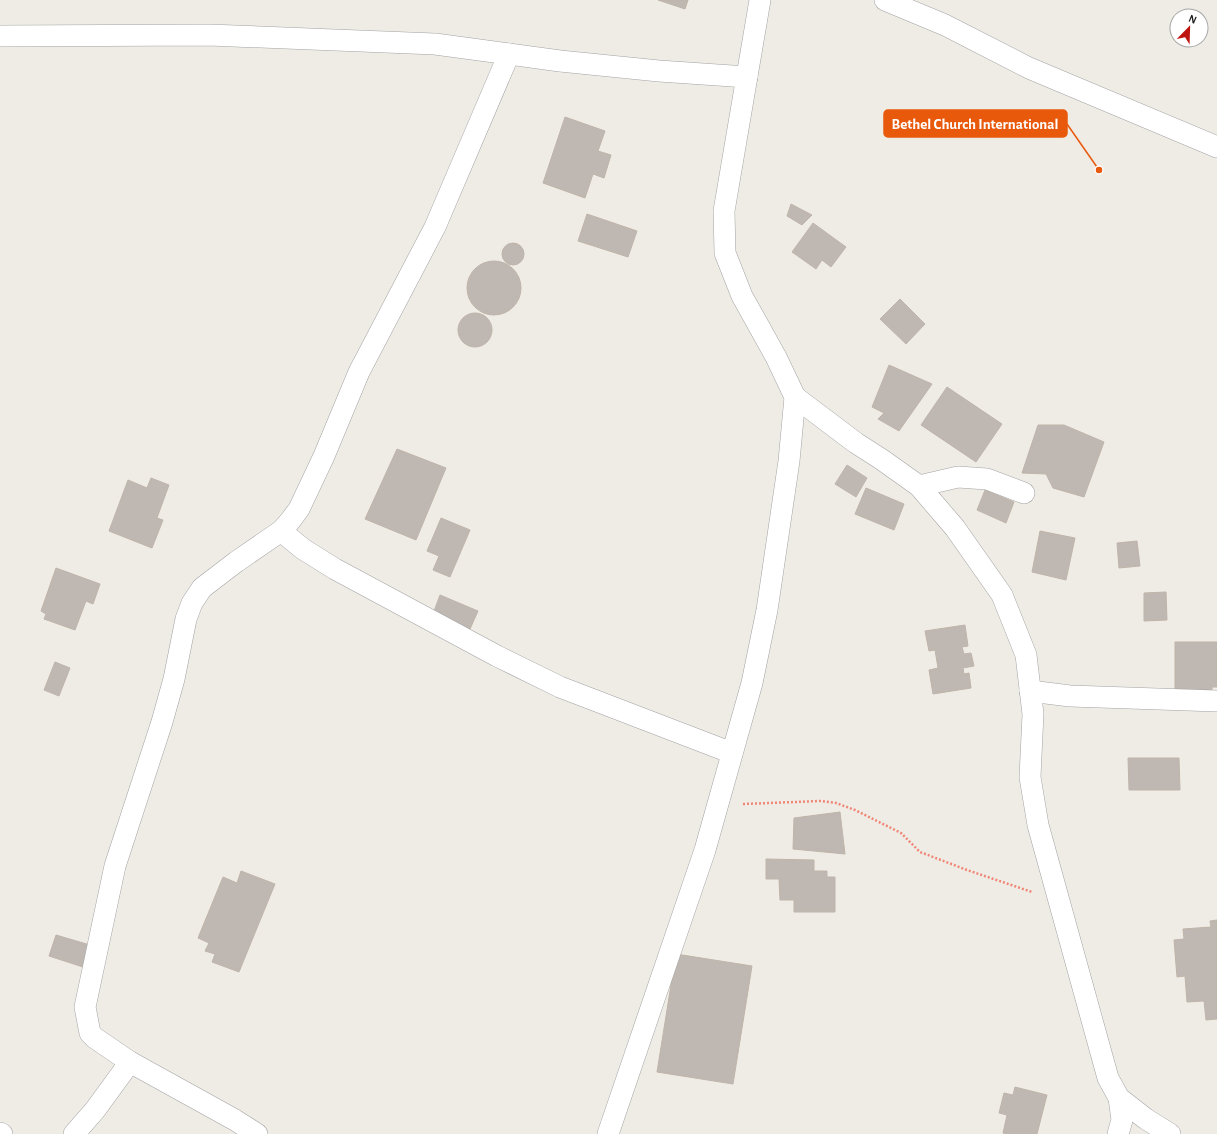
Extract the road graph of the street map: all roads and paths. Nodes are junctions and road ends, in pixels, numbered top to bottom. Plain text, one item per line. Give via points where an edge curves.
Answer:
1 (760, 0) edge
2 (885, 0) edge
3 (0, 36) edge
4 (509, 54) junction
5 (748, 77) junction
6 (1217, 147) edge
7 (795, 397) junction
8 (919, 486) junction
9 (1024, 494) dead end
10 (281, 531) junction
11 (1030, 691) junction
12 (1217, 701) edge
13 (732, 753) junction
14 (717, 807) junction
15 (1059, 902) junction
16 (130, 1062) junction
17 (1118, 1098) junction
18 (74, 1134) edge
19 (257, 1134) edge
20 (608, 1134) edge
21 (1118, 1134) edge
22 (1170, 1134) edge

1 - 5 street
2 - 6 street via 945,25 1029,68
3 - 4 street via 209,35 312,38 435,44
4 - 5 street via 659,71
4 - 10 street via 435,227 359,372 299,509
5 - 7 street via 724,210 725,253 742,296
7 - 8 street
7 - 13 street via 789,461 767,610 752,683
8 - 9 street via 958,477 987,479
8 - 11 street via 955,528 1002,595 1026,655
10 - 13 street via 303,549 335,569 497,656 560,687
10 - 16 street via 202,588 192,603 162,722 115,866 85,1007 90,1032
11 - 12 street via 1122,699
11 - 15 street via 1033,714 1030,778 1038,825
13 - 14 street
14 - 15 path via 820,801 836,803 902,833 920,852
14 - 20 street via 705,850
15 - 17 street via 1108,1078
16 - 18 street
16 - 19 street
17 - 21 street via 1122,1120
17 - 22 street

